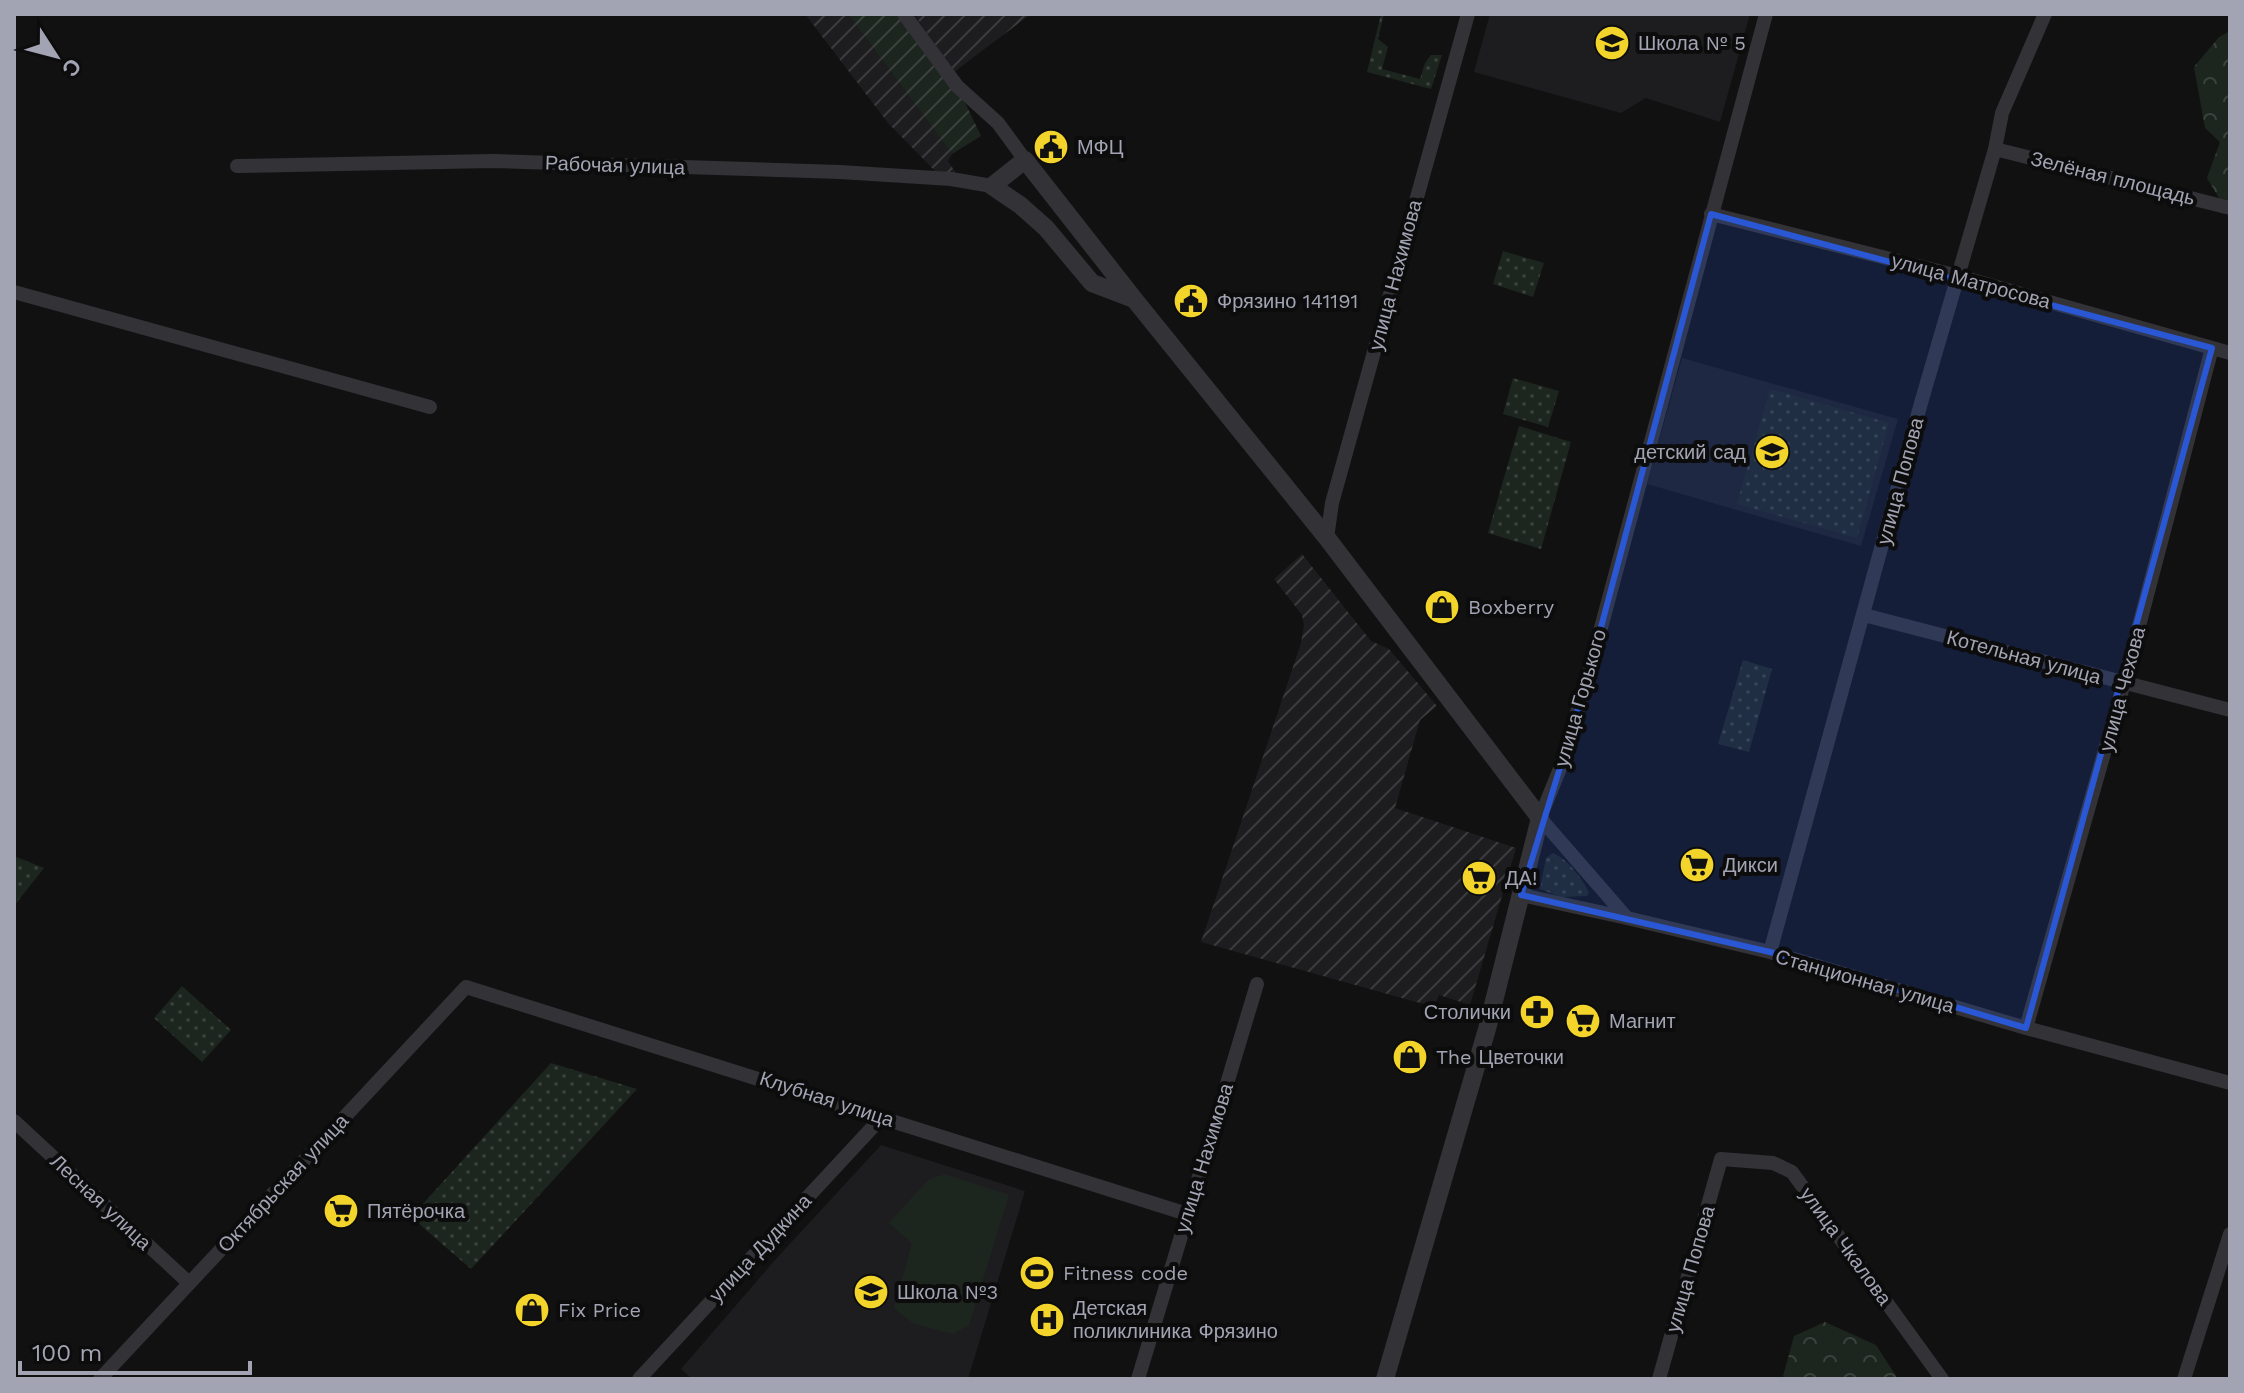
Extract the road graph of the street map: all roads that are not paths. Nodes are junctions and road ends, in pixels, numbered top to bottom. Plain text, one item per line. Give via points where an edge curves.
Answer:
1 (904, 14) edge
2 (1468, 14) edge
3 (1766, 14) edge
4 (2045, 14) edge
5 (1995, 149) junction
6 (1025, 160) junction
7 (237, 166) dead end
8 (992, 186) junction
9 (2230, 208) edge
10 (1711, 214) junction
11 (1958, 276) junction
12 (14, 292) edge
13 (1134, 299) junction
14 (2212, 348) junction
15 (2230, 353) edge
16 (430, 407) dead end
17 (1327, 538) junction
18 (1864, 615) junction
19 (2124, 683) junction
20 (2230, 710) edge
21 (1540, 818) junction
22 (1521, 895) junction
23 (1627, 918) junction
24 (1770, 952) junction
25 (1257, 984) dead end
26 (466, 987) joint
27 (2026, 1028) junction
28 (2230, 1083) edge
29 (882, 1117) junction
30 (14, 1121) edge
31 (1721, 1159) joint
32 (1187, 1214) junction
33 (2230, 1234) edge
34 (189, 1283) junction
35 (100, 1379) edge
36 (639, 1379) edge
37 (1138, 1379) edge
38 (1385, 1379) edge
39 (1659, 1379) edge
40 (1942, 1379) edge
41 (2184, 1379) edge

1 - 6 street via 957,86 998,123
2 - 17 street, улица Нахимова via 1332,503
3 - 10 street, улица Горького
4 - 5 street, улица Попова via 2002,113
5 - 9 street, Зелёная площадь
5 - 11 street, улица Попова
6 - 8 street
6 - 13 street
7 - 8 street, Рабочая улица via 509,161 840,172
8 - 13 street via 1046,228 1092,283
10 - 11 street, улица Матросова
10 - 21 street, улица Горького via 1588,676
11 - 14 street, улица Матросова
11 - 18 street, улица Попова
12 - 16 street
13 - 17 street
14 - 15 street, улица Матросова
14 - 19 street, улица Чехова
17 - 21 street
18 - 19 street, Котельная улица
18 - 24 street, улица Попова
19 - 20 street, Котельная улица
19 - 27 street, улица Чехова
21 - 22 street, улица Горького
21 - 23 street
22 - 23 street, Станционная улица
22 - 38 street, улица Горького
23 - 24 street, Станционная улица
24 - 27 street, Станционная улица
25 - 32 street, улица Нахимова
26 - 29 street, Клубная улица
26 - 34 street, Октябрьская улица
27 - 28 street, Станционная улица
29 - 32 street, Клубная улица
29 - 36 street, улица Дудкина
30 - 34 street, Лесная улица
31 - 39 street, улица Попова
31 - 40 street, улица Чкалова via 1773,1163 1792,1172
32 - 37 street, улица Нахимова
33 - 41 street
34 - 35 street, Октябрьская улица

